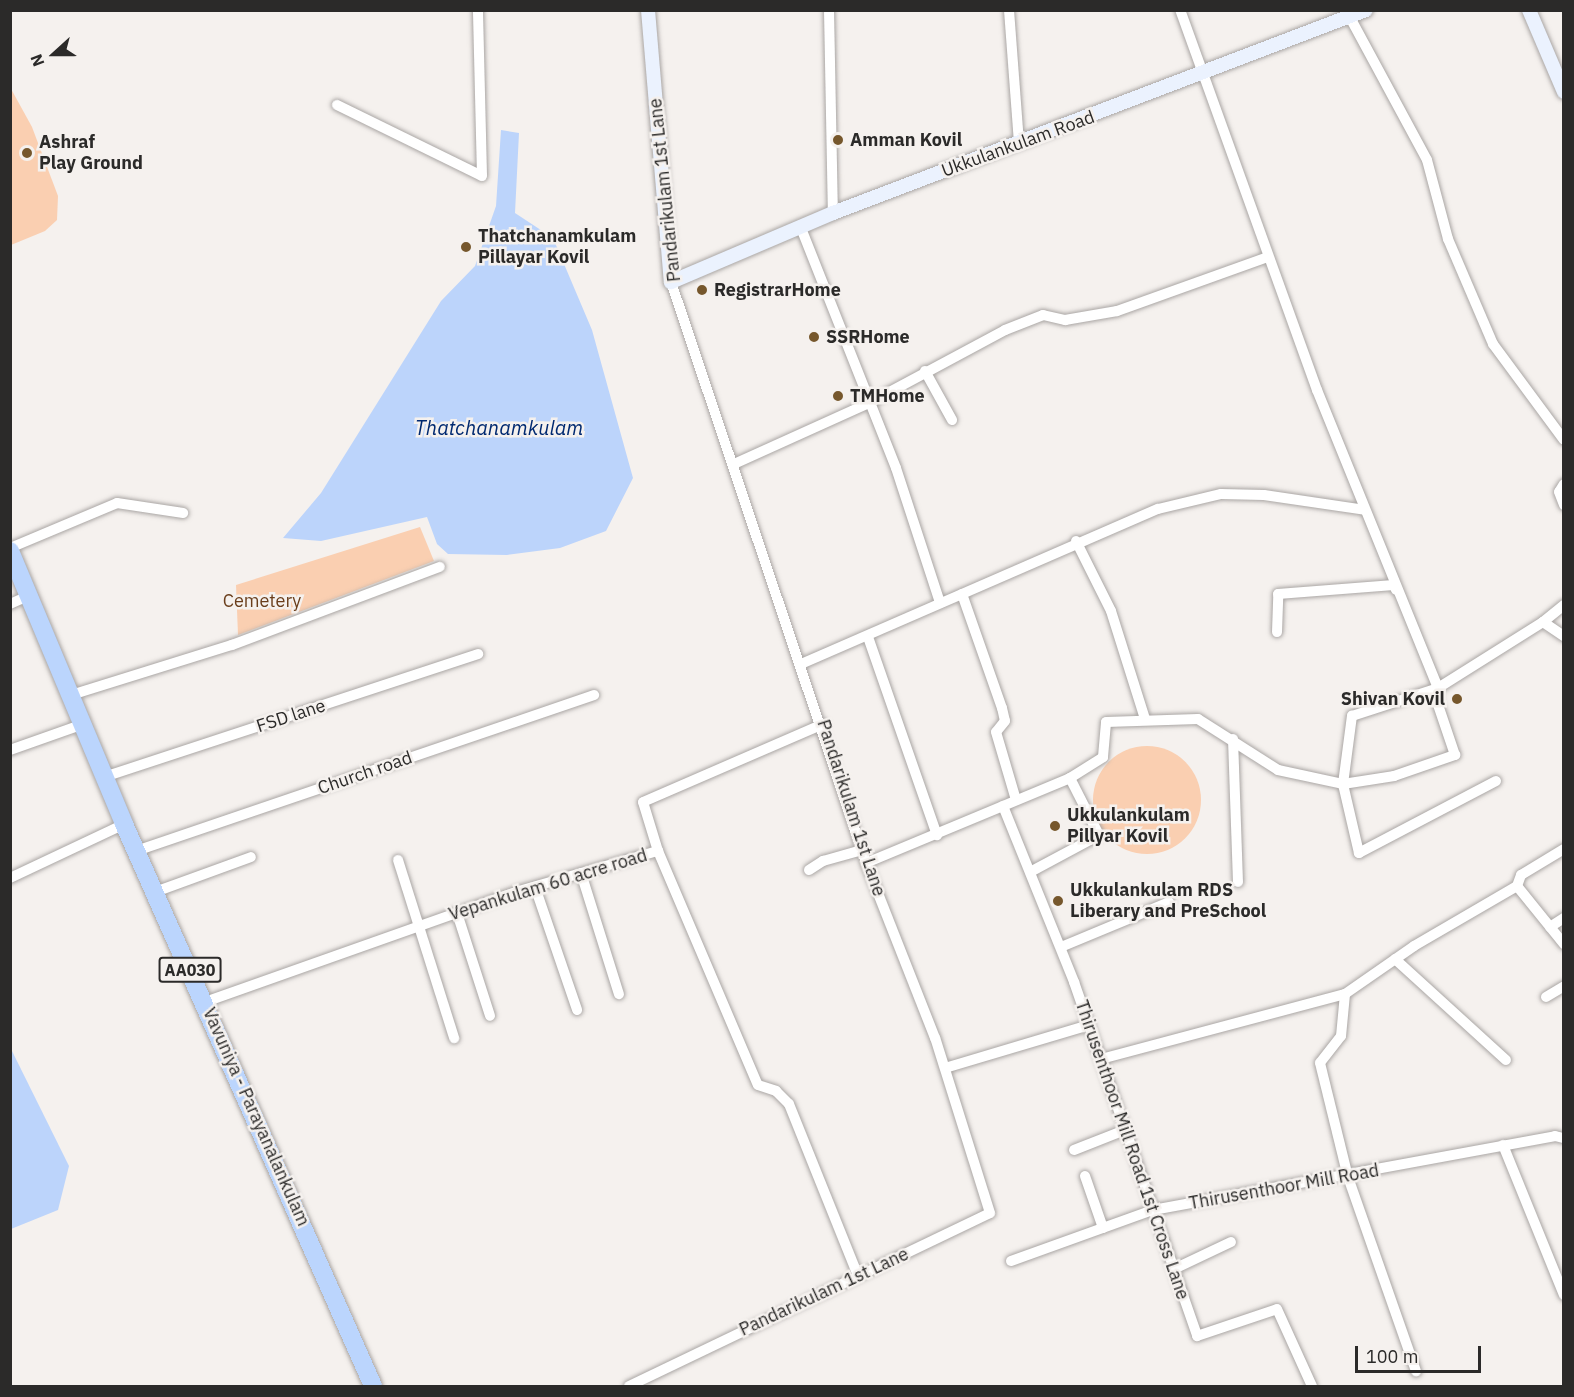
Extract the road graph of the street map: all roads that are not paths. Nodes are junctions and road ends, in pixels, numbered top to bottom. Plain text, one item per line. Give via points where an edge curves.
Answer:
1 (478, 10) edge
2 (648, 10) edge
3 (829, 10) edge
4 (1009, 10) edge
5 (1180, 10) edge
6 (1366, 10) edge
7 (1529, 10) edge
8 (1347, 14) edge
9 (1202, 69) junction
10 (1563, 92) edge
11 (337, 105) dead end
12 (1019, 143) junction
13 (833, 213) junction
14 (801, 228) junction
15 (1268, 257) junction
16 (671, 282) junction
17 (924, 371) junction
18 (871, 402) junction
19 (952, 420) dead end
20 (1563, 440) edge
21 (734, 464) junction
22 (1563, 484) edge
23 (1563, 505) edge
24 (1365, 510) junction
25 (183, 513) dead end
26 (1076, 541) junction
27 (10, 549) edge
28 (440, 567) dead end
29 (1396, 590) junction
30 (962, 594) junction
31 (30, 595) junction
32 (10, 603) edge
33 (940, 603) junction
34 (1563, 605) edge
35 (1543, 622) junction
36 (1277, 632) dead end
37 (1563, 636) edge
38 (868, 637) junction
39 (478, 654) dead end
40 (801, 663) junction
41 (1438, 688) junction
42 (71, 695) junction
43 (594, 695) dead end
44 (1145, 719) junction
45 (823, 724) junction
46 (81, 725) junction
47 (1233, 739) junction
48 (10, 750) edge
49 (104, 777) junction
50 (1070, 778) junction
51 (1496, 782) dead end
52 (1343, 784) junction
53 (1016, 800) junction
54 (1003, 806) junction
55 (124, 824) junction
56 (937, 836) junction
57 (1563, 849) edge
58 (862, 850) junction
59 (136, 851) junction
60 (658, 851) junction
61 (251, 857) dead end
62 (398, 860) dead end
63 (866, 863) junction
64 (809, 870) dead end
65 (1032, 871) junction
66 (581, 873) junction
67 (10, 878) edge
68 (1238, 882) dead end
69 (1517, 886) junction
70 (534, 887) junction
71 (155, 892) junction
72 (1169, 902) dead end
73 (457, 913) junction
74 (1563, 918) edge
75 (415, 927) junction
76 (1550, 927) junction
77 (1563, 944) edge
78 (1061, 947) junction
79 (1395, 959) junction
80 (1563, 986) edge
81 (619, 994) dead end
82 (1345, 994) junction
83 (1546, 997) dead end
84 (204, 1002) junction
85 (577, 1010) dead end
86 (490, 1016) dead end
87 (1089, 1025) junction
88 (454, 1038) dead end
89 (1101, 1059) junction
90 (1506, 1060) dead end
91 (945, 1068) junction
92 (1125, 1130) junction
93 (1563, 1138) edge
94 (1503, 1145) junction
95 (1074, 1150) dead end
96 (1085, 1176) dead end
97 (1348, 1177) junction
98 (1153, 1210) junction
99 (1103, 1228) junction
100 (1231, 1242) dead end
101 (1011, 1261) dead end
102 (1174, 1269) junction
103 (858, 1276) junction
104 (1563, 1295) edge
105 (1416, 1371) dead end
106 (374, 1386) edge
107 (629, 1386) edge
108 (1312, 1386) edge

1 - 11 street via 482,176
2 - 16 street, Pandarikulam 1st Lane
3 - 13 street
4 - 12 street
5 - 9 street
6 - 8 street, Ukkulankulam Road
7 - 10 street
8 - 9 street, Ukkulankulam Road
8 - 20 street via 1427,160 1449,239 1493,344
9 - 12 street, Ukkulankulam Road
9 - 15 street
12 - 13 street, Ukkulankulam Road
13 - 14 street, Ukkulankulam Road
14 - 16 street, Ukkulankulam Road
14 - 18 street
15 - 17 street via 1117,311 1065,320 1043,315 962,349
15 - 24 street
16 - 21 street, Pandarikulam 1st Lane
17 - 18 street
17 - 19 street
18 - 21 street
18 - 33 street
21 - 40 street, Pandarikulam 1st Lane
22 - 23 street via 1559,492
24 - 26 street via 1264,495 1221,495 1158,509
24 - 29 street
25 - 27 street via 117,502
26 - 30 street
26 - 44 street via 1111,611
27 - 31 highway, Vavuniya - Parayanalankulam / AA030
28 - 42 street via 232,645
29 - 36 street via 1394,585 1278,594
29 - 41 street
30 - 33 street
30 - 53 street via 1002,708 1005,721 996,732
31 - 32 street
31 - 42 highway, Vavuniya - Parayanalankulam / AA030
33 - 38 street
34 - 35 street
35 - 37 street
35 - 41 street
38 - 40 street
38 - 56 street
39 - 49 street, FSD lane
40 - 45 street, Pandarikulam 1st Lane
41 - 52 street via 1352,716
41 - 52 street via 1436,699 1455,755 1394,776
42 - 46 highway, Vavuniya - Parayanalankulam / AA030
43 - 59 street, Church road
44 - 47 street via 1198,719
44 - 50 street via 1106,722 1103,757
45 - 58 street, Pandarikulam 1st Lane
45 - 60 street, Vepankulam 60 acre road via 643,802
46 - 48 street
46 - 49 highway, Vavuniya - Parayanalankulam / AA030
47 - 52 street via 1278,770
47 - 68 street
49 - 55 highway, Vavuniya - Parayanalankulam / AA030
50 - 53 street
50 - 65 street via 1099,835
51 - 52 street via 1359,854
53 - 54 street
54 - 56 street
54 - 65 street, Thirusenthoor Mill Road 1st Cross Lane
55 - 59 highway, Vavuniya - Parayanalankulam / AA030
55 - 67 street
56 - 63 street
57 - 69 street via 1521,874 1515,880
58 - 63 street, Pandarikulam 1st Lane
58 - 64 street via 823,861
59 - 71 highway, Vavuniya - Parayanalankulam / AA030
60 - 66 street, Vepankulam 60 acre road
60 - 103 street via 758,1085 776,1091 789,1104
61 - 71 street
62 - 75 street
63 - 91 street, Pandarikulam 1st Lane
65 - 78 street, Thirusenthoor Mill Road 1st Cross Lane
66 - 70 street, Vepankulam 60 acre road
66 - 81 street
69 - 76 street
69 - 79 street
70 - 73 street, Vepankulam 60 acre road
70 - 85 street
71 - 84 highway, Vavuniya - Parayanalankulam / AA030
72 - 78 street
73 - 75 street, Vepankulam 60 acre road
73 - 86 street
74 - 76 street
75 - 84 street, Vepankulam 60 acre road
75 - 88 street
76 - 77 street
78 - 87 street, Thirusenthoor Mill Road 1st Cross Lane
79 - 82 street
79 - 90 street
80 - 83 street
82 - 89 street
82 - 97 street via 1341,1036 1320,1064
84 - 106 highway, Vavuniya - Parayanalankulam / AA030
87 - 89 street, Thirusenthoor Mill Road 1st Cross Lane
87 - 91 street
89 - 92 street, Thirusenthoor Mill Road 1st Cross Lane
91 - 103 street, Pandarikulam 1st Lane via 990,1213
92 - 95 street
92 - 98 street, Thirusenthoor Mill Road 1st Cross Lane
93 - 94 street, Thirusenthoor Mill Road
94 - 97 street, Thirusenthoor Mill Road
94 - 104 street
96 - 99 street
97 - 98 street, Thirusenthoor Mill Road
97 - 105 street
98 - 99 street, Thirusenthoor Mill Road
98 - 102 street, Thirusenthoor Mill Road 1st Cross Lane
99 - 101 street, Thirusenthoor Mill Road
100 - 102 street
102 - 108 street, Thirusenthoor Mill Road 1st Cross Lane via 1197,1336 1277,1309
103 - 107 street, Pandarikulam 1st Lane

